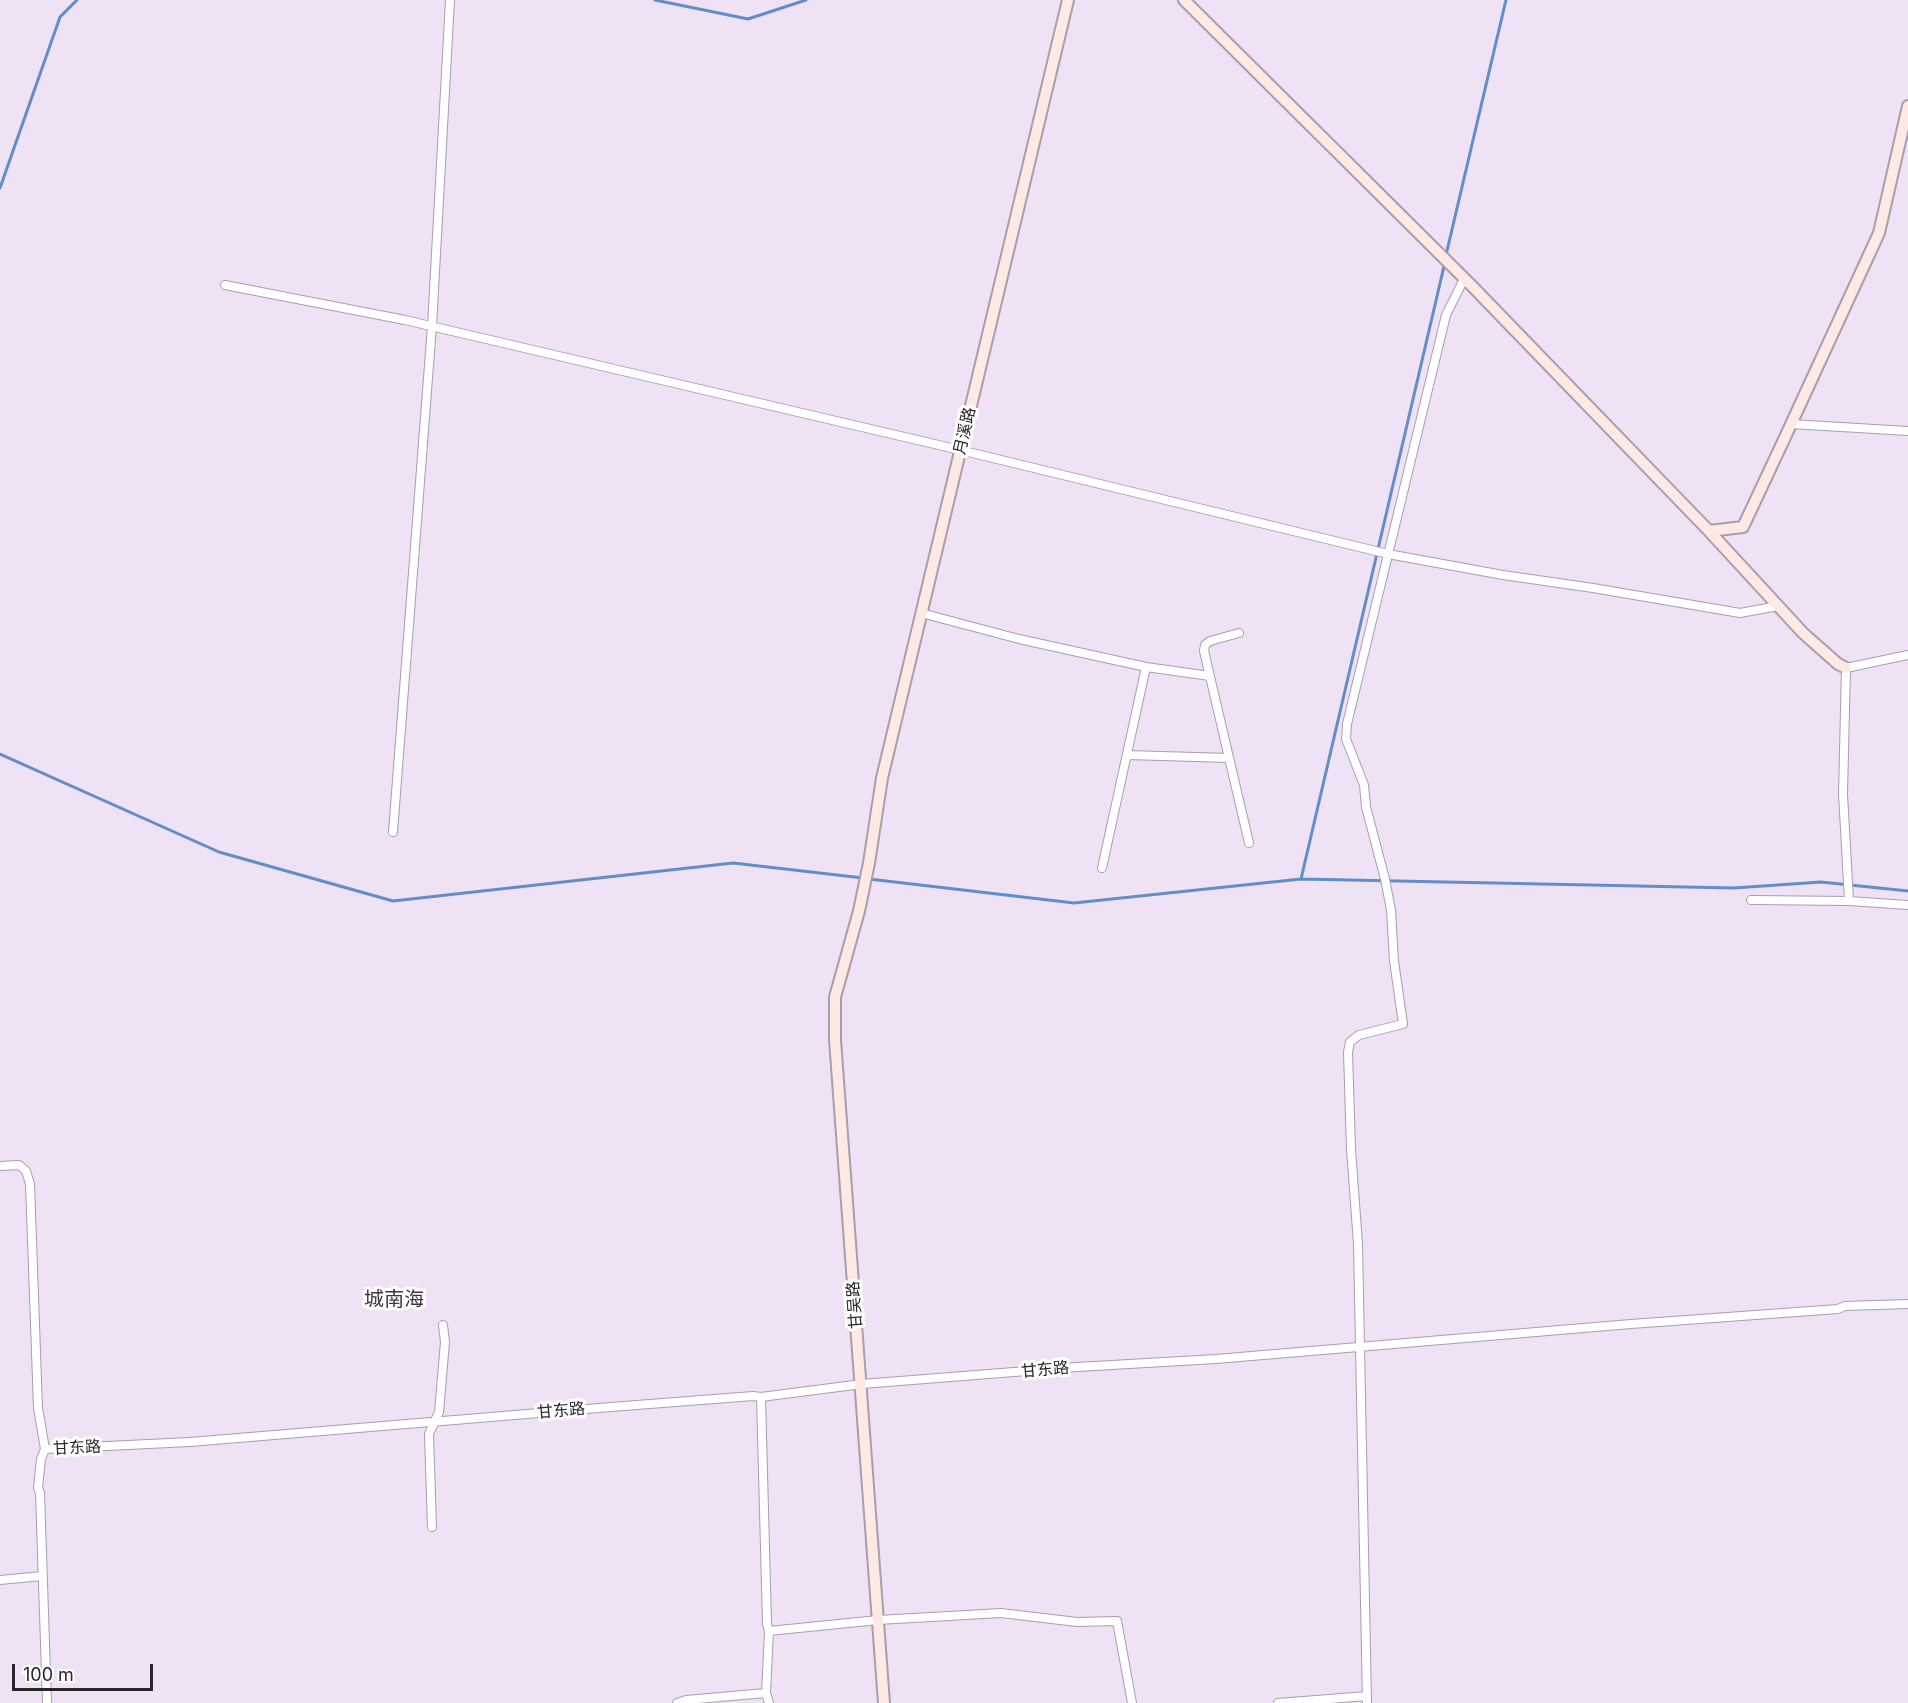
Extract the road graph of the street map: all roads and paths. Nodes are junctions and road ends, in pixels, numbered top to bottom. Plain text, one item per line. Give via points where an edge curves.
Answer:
1 (450, 0) edge
2 (1068, 0) edge
3 (1184, 0) edge
4 (1908, 106) edge
5 (1464, 279) junction
6 (225, 285) dead end
7 (432, 326) junction
8 (1791, 424) junction
9 (1908, 431) edge
10 (960, 450) junction
11 (1709, 531) junction
12 (1386, 553) junction
13 (1778, 606) junction
14 (921, 613) junction
15 (1239, 633) dead end
16 (1908, 655) edge
17 (1146, 667) junction
18 (1846, 668) junction
19 (1210, 676) junction
20 (1127, 755) junction
21 (1229, 758) junction
22 (393, 832) dead end
23 (1249, 843) dead end
24 (869, 863) joint
25 (1102, 868) dead end
26 (1751, 900) dead end
27 (1849, 901) junction
28 (1908, 905) edge
29 (0, 1166) edge
30 (1908, 1304) edge
31 (443, 1325) dead end
32 (1359, 1346) junction
33 (861, 1385) junction
34 (761, 1397) junction
35 (434, 1422) junction
36 (45, 1449) junction
37 (432, 1527) dead end
38 (42, 1576) junction
39 (0, 1580) edge
40 (878, 1620) junction
41 (769, 1631) junction
42 (766, 1693) junction
43 (1367, 1700) edge
44 (46, 1703) edge
45 (676, 1703) edge
46 (769, 1703) edge
47 (884, 1703) edge
48 (1132, 1703) edge
49 (1278, 1703) edge

1 - 7 street
2 - 10 street, 月溪路
3 - 5 street
4 - 8 street via 1879,233
5 - 11 street
5 - 12 street via 1446,315
6 - 7 street
7 - 10 street
7 - 22 street
8 - 9 street
8 - 11 street via 1743,527
10 - 12 street
10 - 14 street, 月溪路
11 - 13 street
12 - 13 street via 1740,613
12 - 32 street via 1346,739 1364,785 1385,879 1403,1024 1359,1035 1350,1042 1348,1052
13 - 18 street via 1803,633
14 - 17 street
14 - 24 street, 月溪路 via 882,778
15 - 19 street via 1205,645
16 - 18 street
17 - 19 street
17 - 20 street
18 - 27 street via 1843,794
19 - 21 street
20 - 21 street
20 - 25 street
21 - 23 street
24 - 33 street, 甘吴路 via 835,997
26 - 27 street
27 - 28 street
29 - 36 street via 19,1165 26,1171 30,1184 38,1408
30 - 32 street, 甘东路
31 - 35 street via 439,1412
32 - 33 street, 甘东路
32 - 43 street
33 - 34 street, 甘东路
33 - 40 street, 甘吴路
34 - 35 street, 甘东路
34 - 41 street
35 - 36 street, 甘东路 via 190,1442
35 - 37 street via 429,1434
36 - 38 street via 39,1488
38 - 39 street
38 - 44 street
40 - 41 street
40 - 47 street, 甘吴路
40 - 48 street via 1000,1613 1077,1622 1117,1621
41 - 42 street
42 - 45 street
42 - 46 street
43 - 49 street

